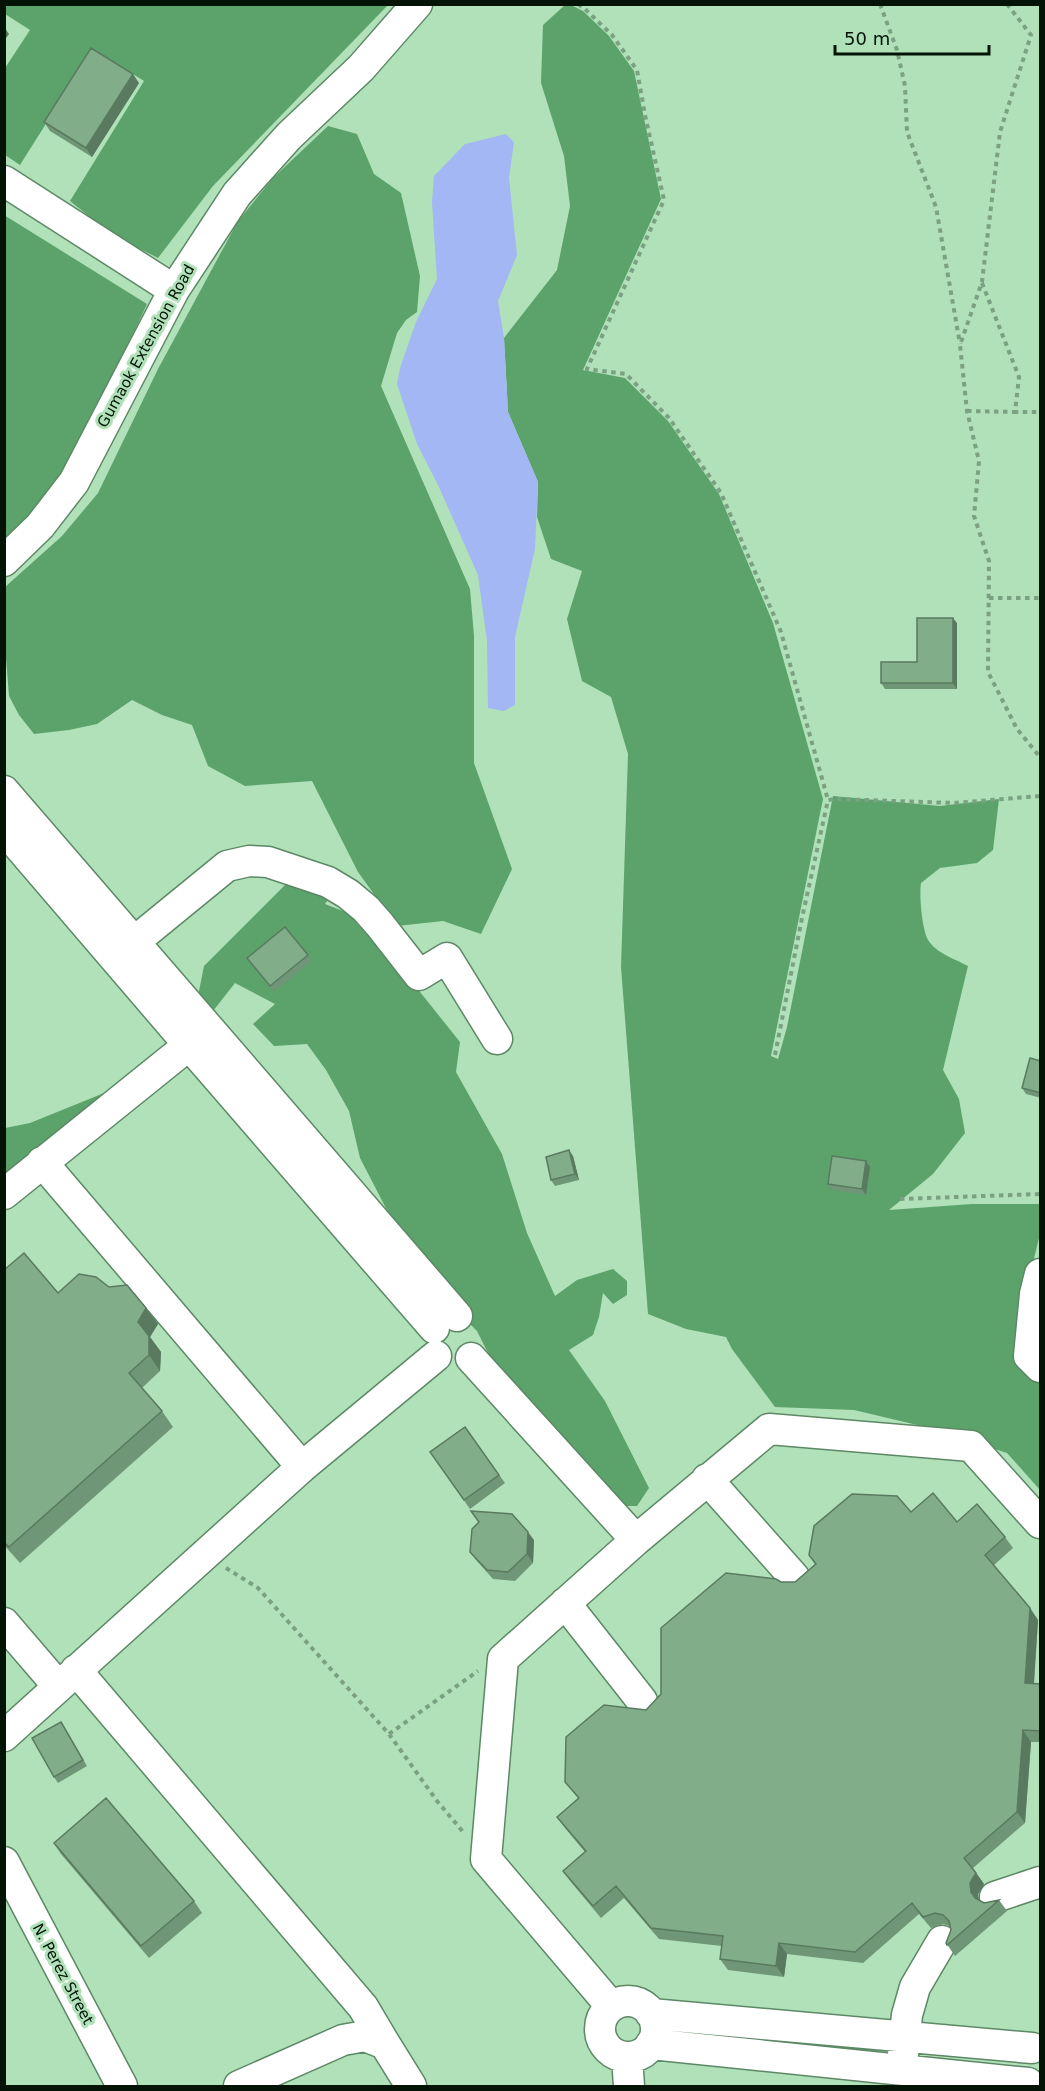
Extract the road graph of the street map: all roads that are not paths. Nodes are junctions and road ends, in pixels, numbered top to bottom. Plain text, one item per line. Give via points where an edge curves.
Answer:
1 (417, 4) edge
2 (4, 181) edge
3 (174, 290) junction
4 (4, 561) edge
5 (4, 791) edge
6 (4, 829) edge
7 (134, 942) junction
8 (497, 1039) dead end
9 (189, 1045) junction
10 (42, 1162) junction
11 (4, 1194) edge
12 (1041, 1274) edge
13 (442, 1333) junction
14 (471, 1358) junction
15 (1041, 1367) edge
16 (302, 1467) junction
17 (707, 1479) junction
18 (1041, 1523) edge
19 (636, 1539) junction
20 (794, 1577) dead end
21 (565, 1603) junction
22 (4, 1623) edge
23 (67, 1678) junction
24 (642, 1701) dead end
25 (4, 1736) edge
26 (4, 1862) edge
27 (1041, 1882) edge
28 (995, 1897) dead end
29 (942, 1941) dead end
30 (611, 2006) junction
31 (651, 2014) junction
32 (904, 2036) junction
33 (1036, 2041) edge
34 (385, 2044) junction
35 (639, 2050) junction
36 (902, 2070) junction
37 (1028, 2085) edge
38 (122, 2086) edge
39 (239, 2086) edge
40 (411, 2086) edge
41 (629, 2086) edge

1 - 3 street, Gumaok Extension Road via 361,68 289,136 237,194
2 - 3 street
3 - 4 street, Gumaok Extension Road via 74,482 40,526
5 - 7 street
6 - 9 street
7 - 8 street via 227,866 268,862 328,882 348,894 366,909 419,975 447,957
7 - 13 street
9 - 10 street
9 - 13 street
10 - 11 street
10 - 16 street
12 - 15 street via 1035,1293 1029,1356
13 - 14 street via 444,1362 463,1363
13 - 14 street via 465,1319 472,1324 479,1341
13 - 16 street
14 - 19 street
16 - 23 street
17 - 18 street via 769,1429 971,1446
17 - 19 street
17 - 20 street
19 - 21 street
21 - 24 street
21 - 30 street via 503,1659 486,1859
22 - 23 street
23 - 25 street
23 - 34 street via 363,2007
26 - 38 street, N. Perez Street
27 - 28 street
29 - 32 street via 915,1987
30 - 31 street via 628,2001 646,2007
30 - 35 street via 601,2020 601,2038 611,2052
31 - 32 street
31 - 35 street via 656,2029
32 - 33 street
32 - 36 street
33 - 37 street via 1028,2065
34 - 39 street via 365,2036 343,2040
34 - 40 street
35 - 36 street
35 - 41 street
36 - 37 street

